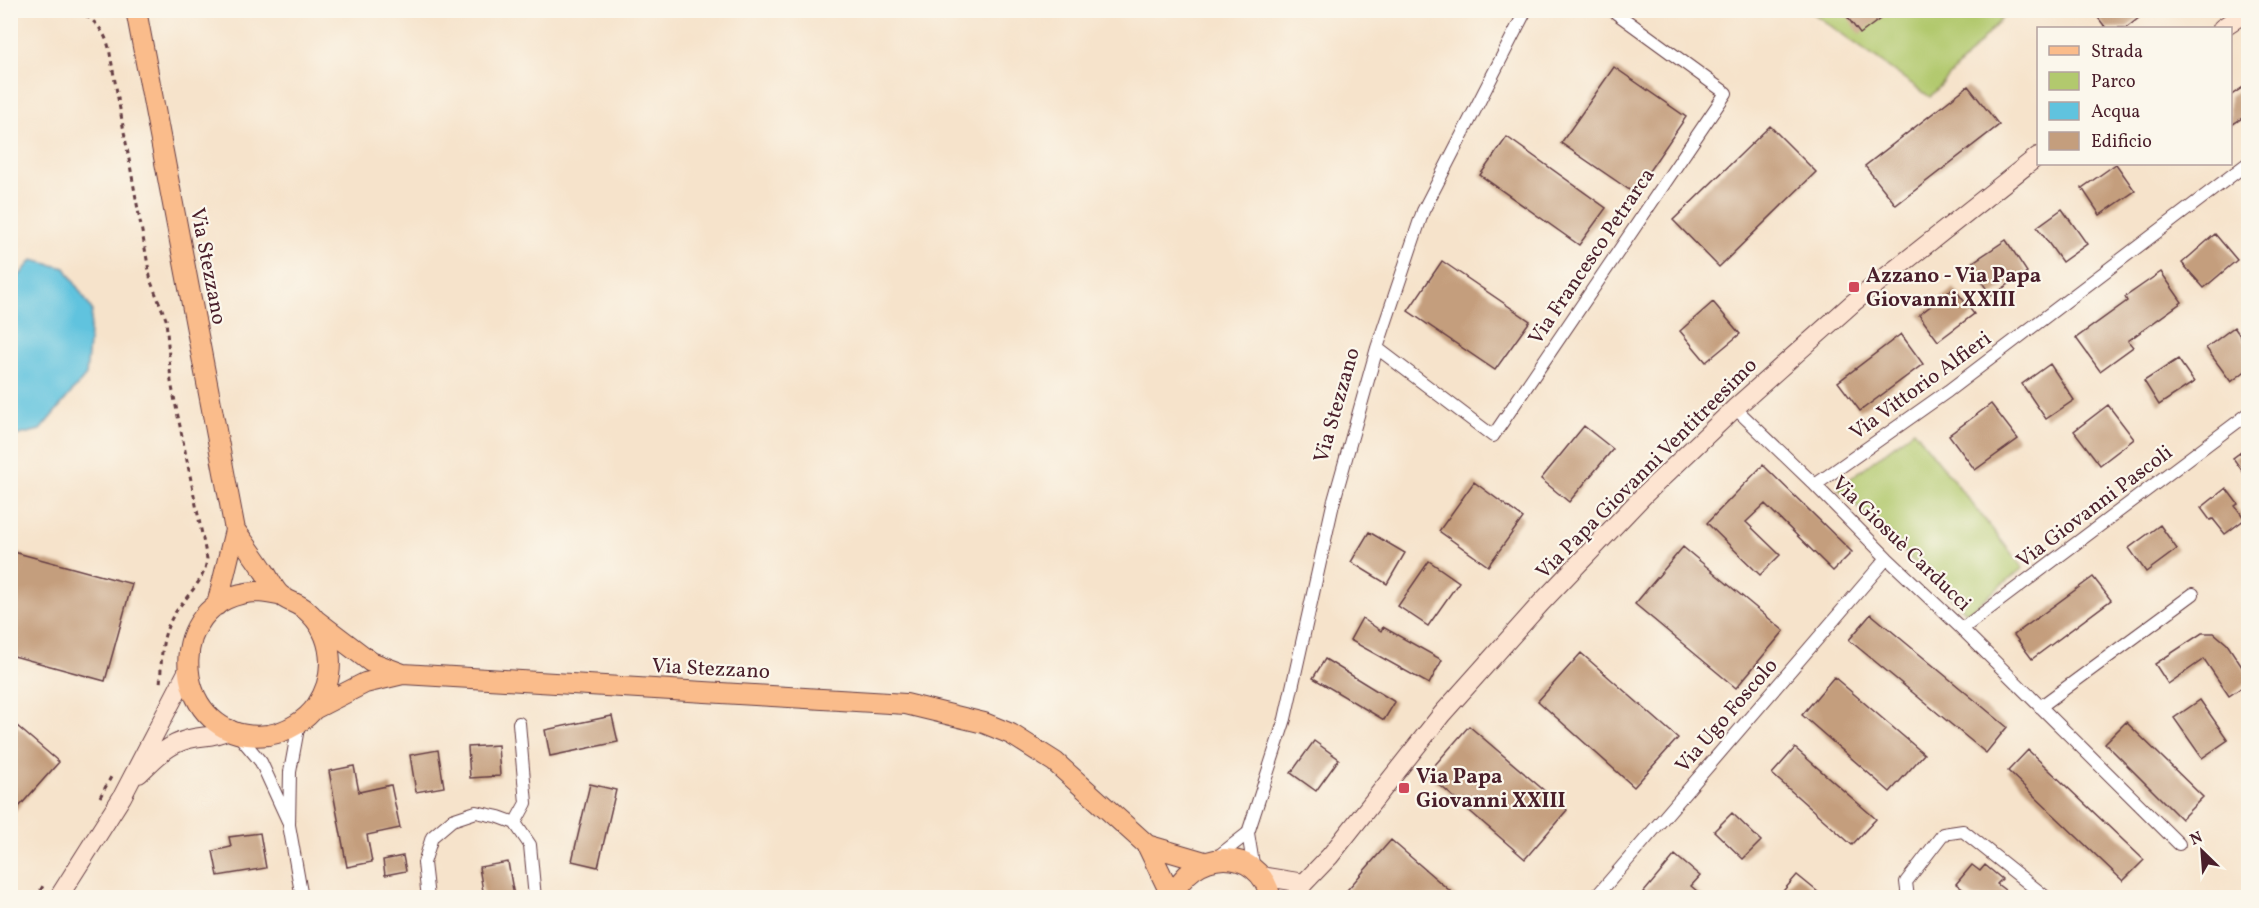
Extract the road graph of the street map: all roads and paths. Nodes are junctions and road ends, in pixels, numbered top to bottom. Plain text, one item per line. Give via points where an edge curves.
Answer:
1 (79, 10) edge
2 (136, 10) edge
3 (1526, 10) edge
4 (1612, 10) edge
5 (2248, 11) edge
6 (2224, 27) edge
7 (2037, 157) edge
8 (2248, 163) edge
9 (1377, 348) junction
10 (1735, 408) junction
11 (2248, 414) edge
12 (1815, 485) junction
13 (235, 530) junction
14 (1887, 558) junction
15 (2193, 594) dead end
16 (279, 595) junction
17 (217, 605) junction
18 (316, 620) junction
19 (1962, 629) junction
20 (187, 672) junction
21 (403, 674) junction
22 (160, 691) dead end
23 (2040, 707) junction
24 (314, 709) junction
25 (299, 723) junction
26 (519, 723) dead end
27 (232, 730) junction
28 (116, 769) dead end
29 (126, 789) junction
30 (99, 798) dead end
31 (515, 823) junction
32 (289, 825) junction
33 (1248, 833) junction
34 (2180, 844) dead end
35 (1147, 845) junction
36 (1210, 861) junction
37 (1257, 873) junction
38 (49, 878) dead end
39 (1299, 890) edge
40 (36, 897) edge
41 (58, 897) edge
42 (302, 897) edge
43 (429, 897) edge
44 (535, 897) edge
45 (1172, 897) edge
46 (1272, 897) edge
47 (1595, 897) edge
48 (1908, 897) edge
49 (2047, 897) edge

1 - 22 path via 106,37 151,282 166,319 171,382 207,559 195,588 168,625
2 - 13 main road, Via Stezzano
3 - 9 street, Via Stezzano via 1423,211
4 - 9 street, Via Francesco Petrarca via 1725,93 1493,436
5 - 6 street
7 - 10 street, Via Papa Giovanni Ventitreesimo via 1854,302
8 - 12 street, Via Vittorio Alfieri via 1948,391
9 - 33 street, Via Stezzano via 1333,504 1286,719
10 - 12 street, Via Giosuè Carducci
10 - 39 street, Via Papa Giovanni Ventitreesimo via 1644,495 1533,612 1442,714
11 - 19 street, Via Giovanni Pascoli
12 - 14 street, Via Giosuè Carducci
13 - 16 main road, Via Stezzano
13 - 17 main road, Via Stezzano
14 - 19 street, Via Giosuè Carducci
14 - 47 street, Via Ugo Foscolo
15 - 23 street
16 - 17 main road via 258,592
16 - 18 main road, Via Stezzano via 306,609
17 - 20 main road, Via Stezzano via 194,635
18 - 21 main road, Via Stezzano via 371,662
18 - 24 main road, Via Stezzano via 324,633 330,659 327,686
19 - 23 street, Via Giosuè Carducci
20 - 27 main road via 199,704
20 - 29 street
21 - 24 main road, Via Stezzano via 365,683
21 - 35 main road, Via Stezzano via 906,704 984,723 1011,734 1055,762
23 - 34 street, Via Giosuè Carducci
24 - 25 main road, Via Stezzano
25 - 27 main road via 268,735
25 - 32 street via 290,772
26 - 31 street via 526,803
27 - 29 street via 176,743
27 - 32 street via 261,762
28 - 30 path
29 - 41 street
31 - 43 street via 476,812 452,820 432,837 424,863
31 - 44 street via 530,844
32 - 42 street
33 - 36 street
33 - 37 street, Via Stezzano
35 - 36 main road
35 - 45 main road
36 - 37 main road via 1235,861
36 - 45 main road via 1184,876
37 - 39 street, Via Papa Giovanni Ventitreesimo
37 - 46 main road
38 - 40 path
48 - 49 street via 1906,882 1942,834 1963,831

